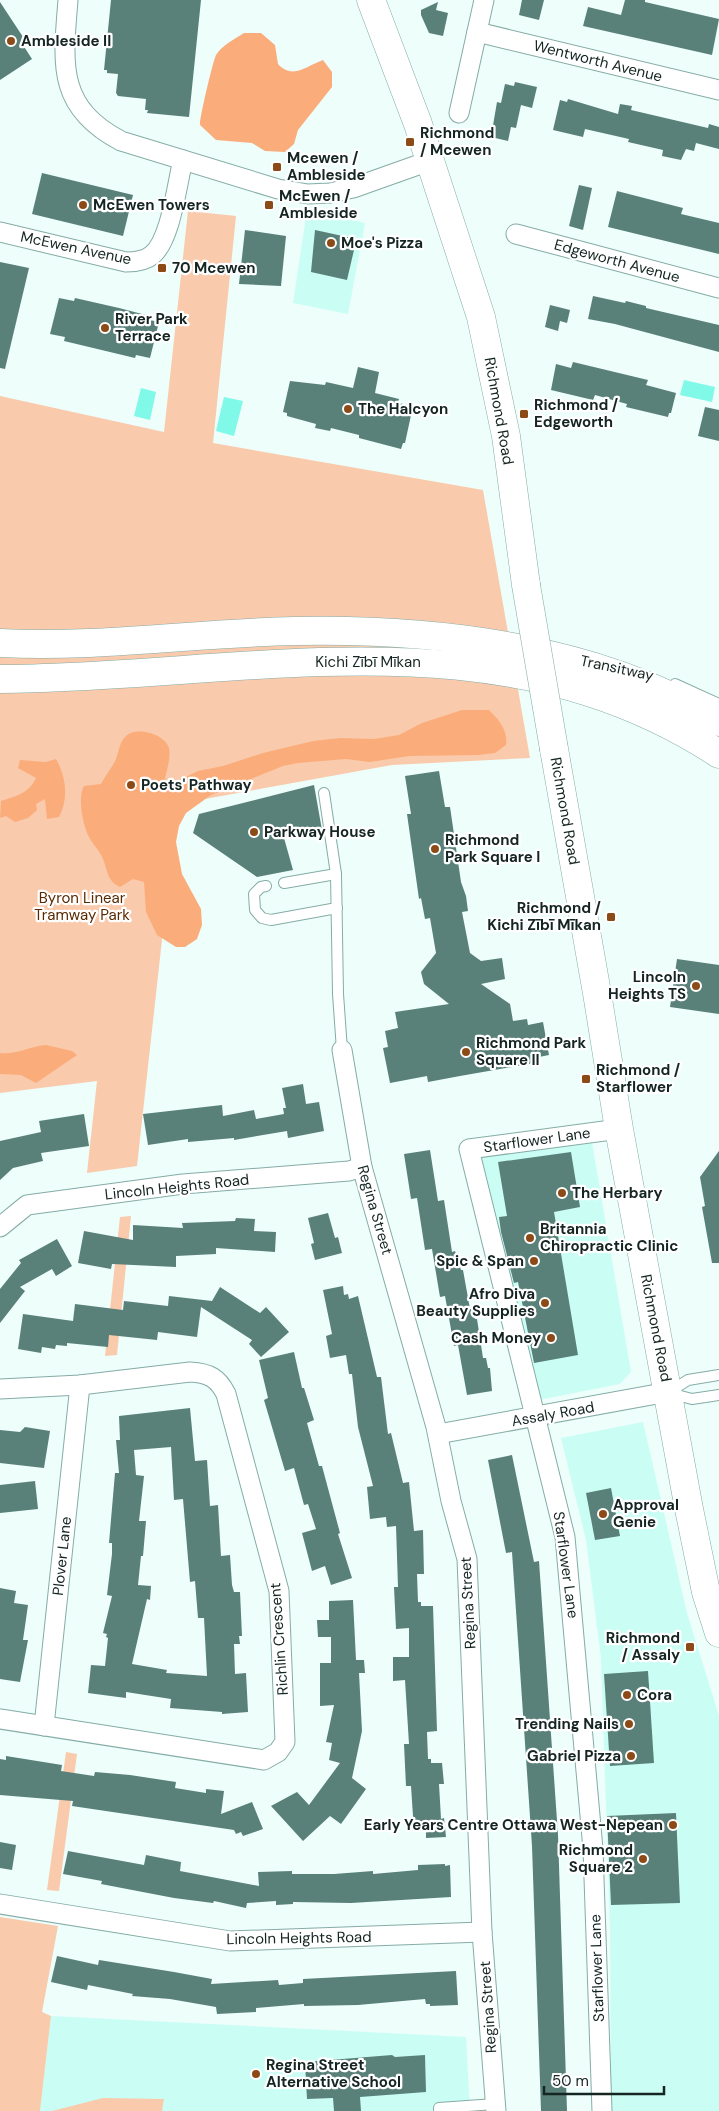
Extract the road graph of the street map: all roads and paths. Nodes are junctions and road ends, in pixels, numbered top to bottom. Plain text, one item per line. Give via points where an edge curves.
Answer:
1 (68, 0) edge
2 (371, 0) edge
3 (484, 0) edge
4 (477, 32) junction
5 (719, 90) edge
6 (459, 113) dead end
7 (182, 160) junction
8 (429, 161) junction
9 (0, 232) edge
10 (516, 234) dead end
11 (719, 288) edge
12 (0, 643) edge
13 (539, 653) junction
14 (638, 670) dead end
15 (0, 679) edge
16 (665, 679) dead end
17 (719, 704) edge
18 (719, 722) edge
19 (719, 754) edge
20 (324, 793) dead end
21 (336, 874) junction
22 (284, 883) dead end
23 (266, 886) dead end
24 (337, 908) junction
25 (342, 1050) joint
26 (619, 1129) junction
27 (362, 1167) junction
28 (0, 1227) edge
29 (719, 1375) edge
30 (80, 1385) junction
31 (0, 1389) edge
32 (668, 1392) junction
33 (719, 1395) edge
34 (536, 1418) junction
35 (438, 1434) junction
36 (719, 1632) edge
37 (0, 1719) edge
38 (44, 1726) junction
39 (0, 1904) edge
40 (482, 1932) junction
41 (495, 2108) edge
42 (439, 2111) edge
43 (602, 2111) edge

1 - 7 street via 64,62 68,84 81,109 109,135
2 - 8 main road, Richmond Road
3 - 4 street
4 - 5 street, Wentworth Avenue
4 - 6 street
7 - 8 street via 278,189 308,194 353,188
7 - 9 street, McEwen Avenue via 163,241 144,260 126,262
8 - 26 main road, Richmond Road, bridge via 481,317 506,436 526,585
10 - 11 street, Edgeworth Avenue
12 - 13 main road, Kichi Zībī Mīkan via 104,642 294,631 367,632 454,639
13 - 14 lane, Transitway
13 - 18 main road, Kichi Zībī Mīkan via 620,676 667,695
15 - 19 main road, Kichi Zībī Mīkan via 312,662 378,660 445,664 534,676 591,692 680,729
16 - 17 lane, Transitway
20 - 21 lane
21 - 22 lane
21 - 24 lane
23 - 24 lane via 254,894 255,910 262,918 271,920
24 - 25 lane
25 - 27 street, Regina Street
26 - 32 main road, Richmond Road
26 - 34 street, Starflower Lane via 470,1149
27 - 28 street, Lincoln Heights Road via 349,1171 183,1184 27,1205
27 - 35 street, Regina Street
29 - 32 lane via 688,1380
30 - 31 street, Richlin Crescent
30 - 38 street, Plover Lane
30 - 38 street, Richlin Crescent via 190,1372 204,1373 220,1381 279,1590 285,1742 278,1752 264,1760
32 - 33 lane via 692,1398
32 - 34 street, Assaly Road
32 - 36 main road, Richmond Road via 702,1575
34 - 35 street, Assaly Road
34 - 43 street, Starflower Lane via 566,1537 574,1620 593,1849
35 - 40 street, Regina Street via 467,1559
37 - 38 street, Richlin Crescent
39 - 40 street, Lincoln Heights Road via 230,1942
40 - 41 street, Regina Street
41 - 42 lane via 439,2108

